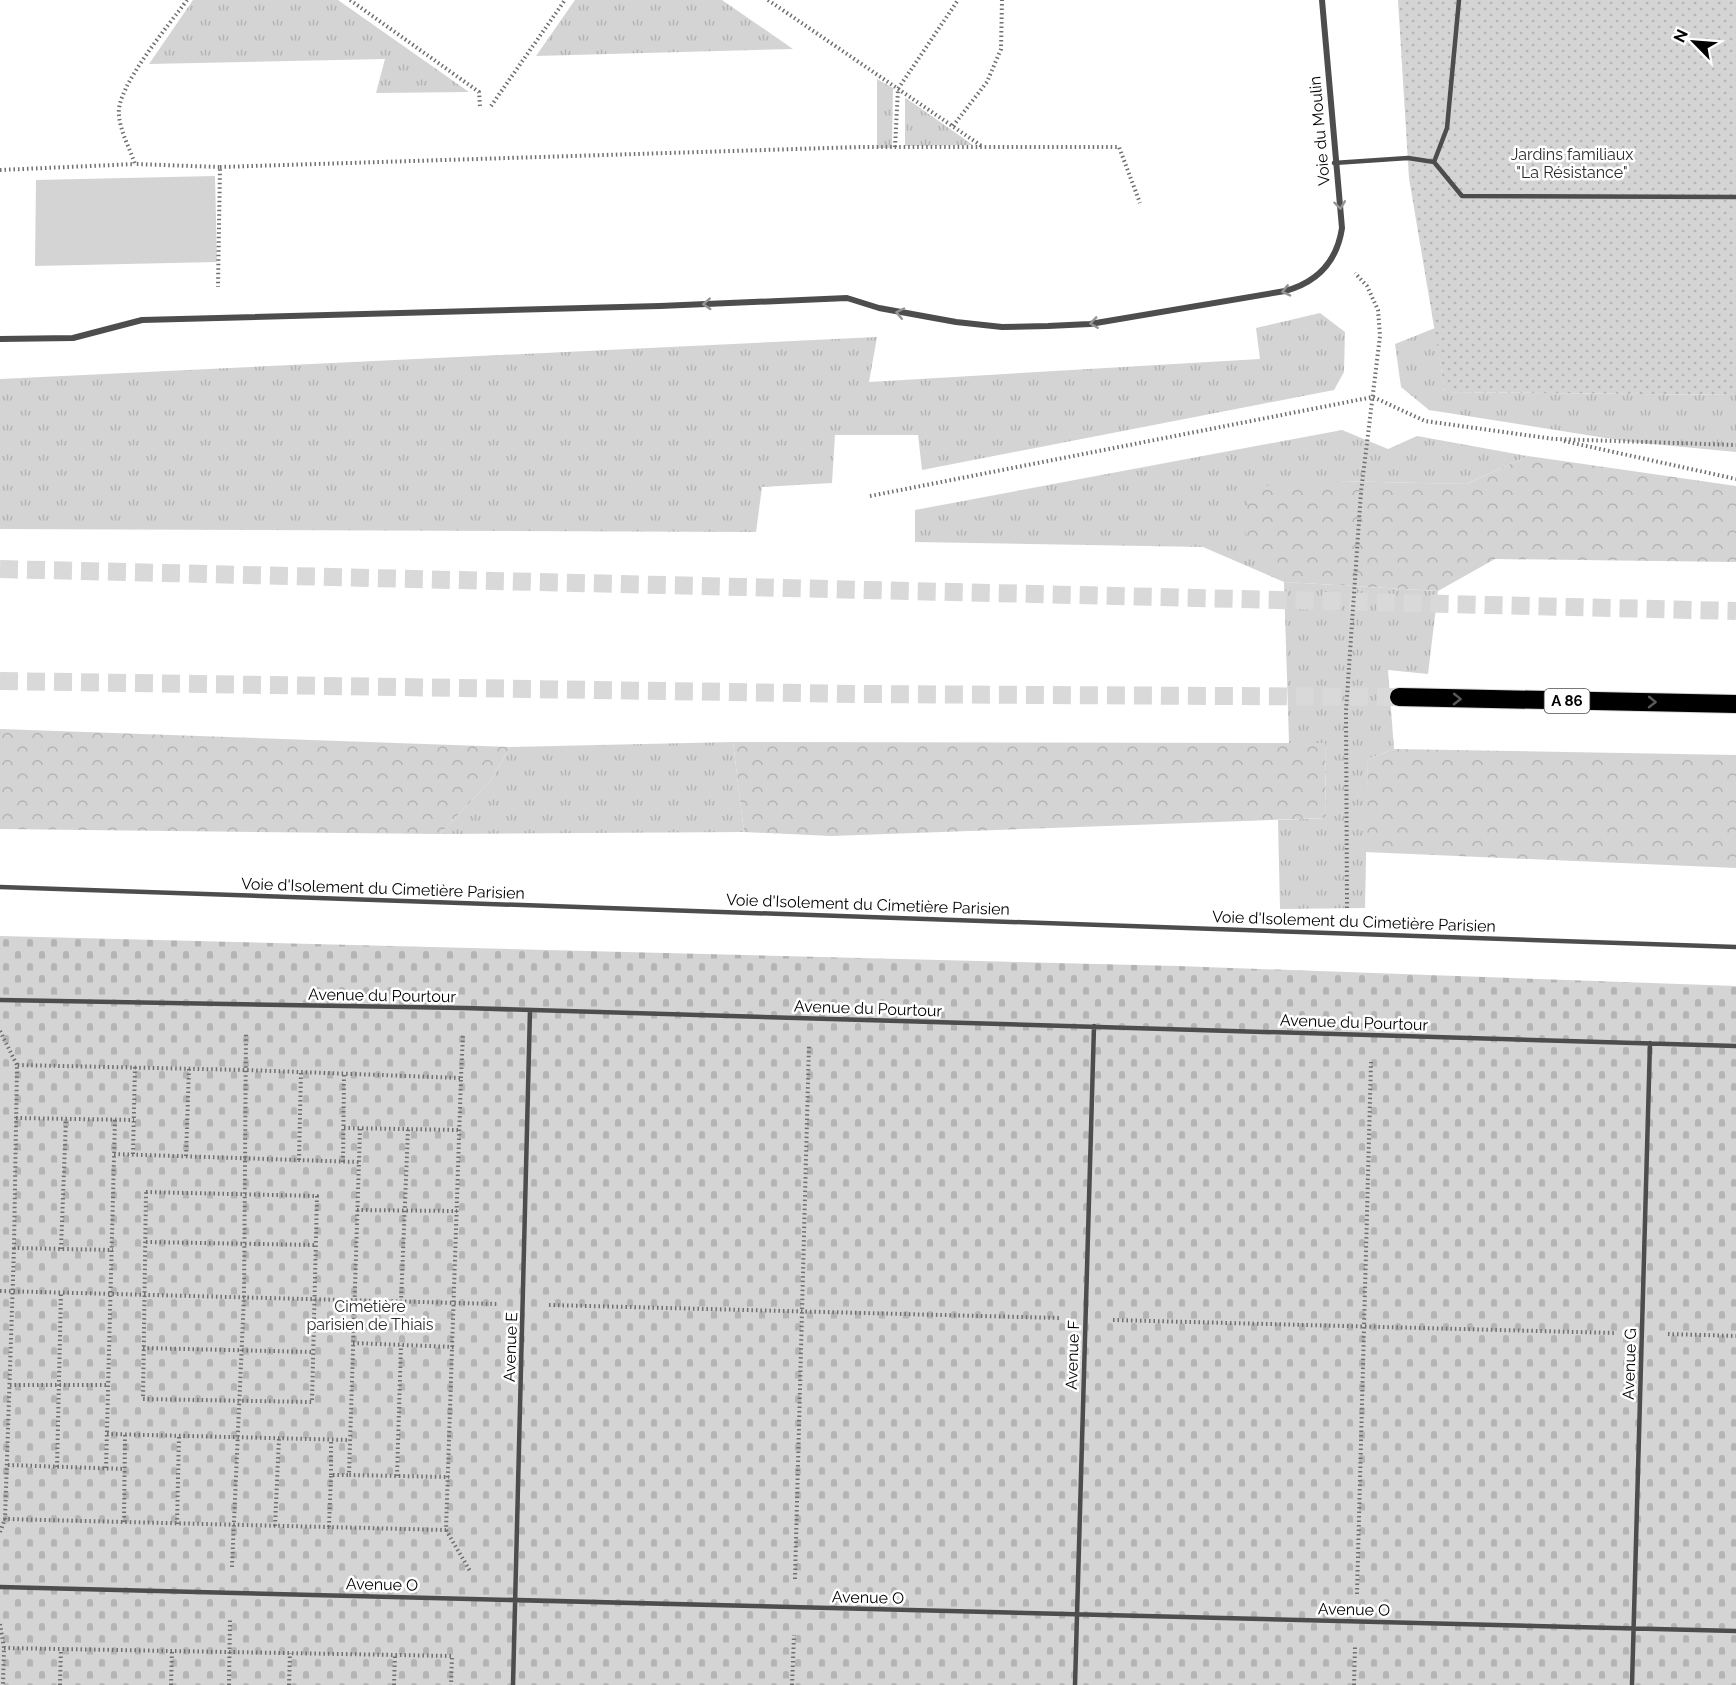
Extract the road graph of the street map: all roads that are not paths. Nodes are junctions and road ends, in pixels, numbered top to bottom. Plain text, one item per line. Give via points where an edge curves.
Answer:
1 (1322, 0) edge
2 (1459, 0) edge
3 (1434, 162) junction
4 (1335, 163) junction
5 (1736, 197) edge
6 (0, 339) edge
7 (1399, 697) tunnel mouth
8 (1736, 704) edge
9 (0, 887) edge
10 (1736, 947) edge
11 (0, 1000) edge
12 (530, 1010) junction
13 (1094, 1026) junction
14 (1650, 1044) junction
15 (1736, 1046) edge
16 (0, 1587) edge
17 (515, 1600) junction
18 (1076, 1614) junction
19 (1634, 1628) junction
20 (1736, 1631) edge
21 (513, 1685) edge
22 (1075, 1685) edge
23 (1632, 1685) edge

1 - 4 street, Voie du Moulin
2 - 3 lane via 1447,128
3 - 4 lane via 1408,159
3 - 5 lane via 1462,196
4 -> 6 street, Voie du Moulin via 1342,228 1334,259 1317,276 1292,290 1090,324 1002,327 879,308 847,298 142,320 73,338
7 -> 8 highway, A 86
9 - 10 lane, Voie d'Isolement du Cimetière Parisien
11 - 12 lane, Avenue du Pourtour
12 - 13 lane, Avenue du Pourtour
12 - 17 lane, Avenue E
13 - 14 lane, Avenue du Pourtour
13 - 18 lane, Avenue F
14 - 15 lane, Avenue du Pourtour
14 - 19 lane, Avenue G
16 - 17 lane, Avenue O
17 - 18 lane, Avenue O
17 - 21 lane, Avenue E
18 - 19 lane, Avenue O
18 - 22 lane, Avenue F
19 - 20 lane, Avenue O
19 - 23 lane, Avenue G

